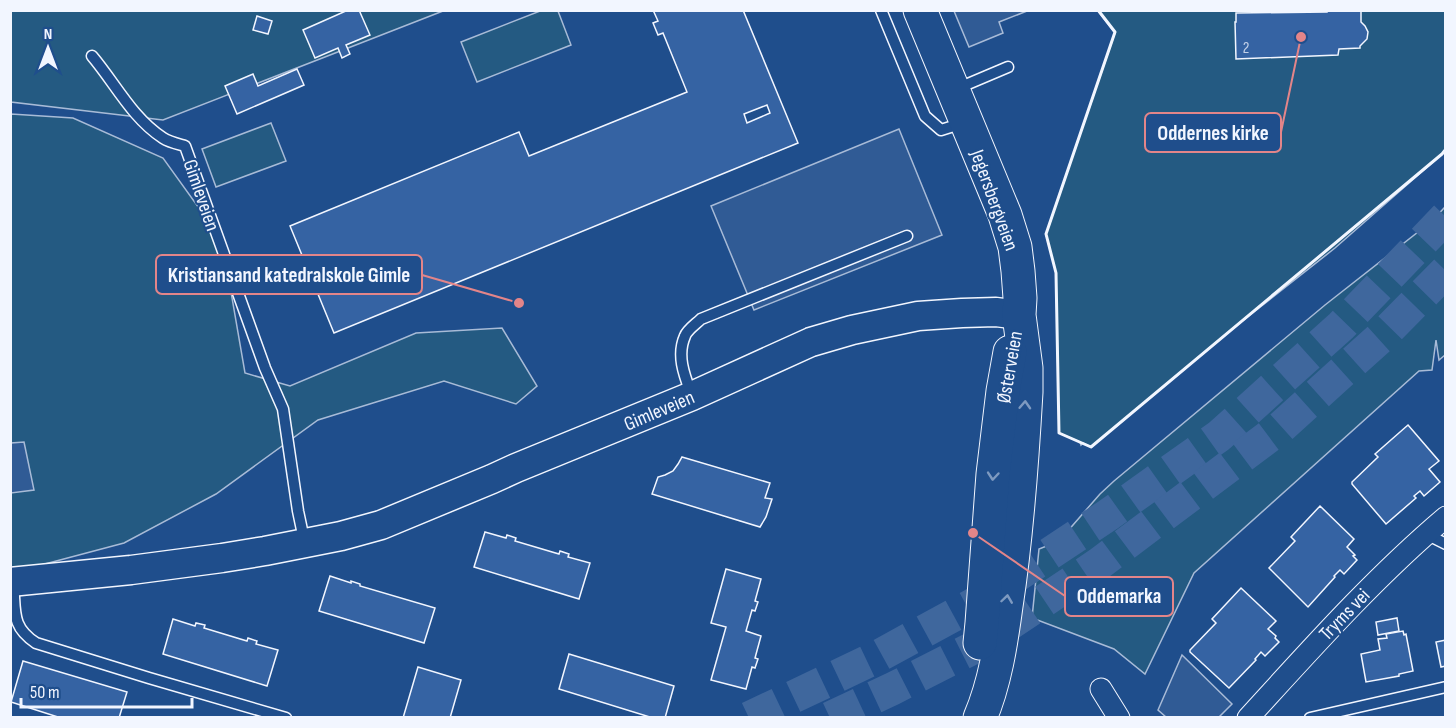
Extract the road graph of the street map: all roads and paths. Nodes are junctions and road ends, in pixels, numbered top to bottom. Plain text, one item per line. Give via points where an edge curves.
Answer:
1 (881, 10) edge
2 (920, 10) edge
3 (92, 56) dead end
4 (1008, 67) dead end
5 (953, 90) junction
6 (966, 122) junction
7 (907, 236) dead end
8 (1019, 315) junction
9 (692, 396) junction
10 (1446, 517) edge
11 (1426, 534) junction
12 (307, 543) junction
13 (1446, 544) edge
14 (12, 582) edge
15 (1446, 687) edge
16 (1101, 689) dead end
17 (286, 717) edge
18 (971, 717) edge
19 (980, 717) edge
20 (1119, 717) edge
21 (1248, 717) edge
22 (1310, 717) edge

1 - 6 lane via 925,116 941,130
2 - 5 main road, Jegersbergveien
3 - 12 lane, Gimleveien via 152,130 165,140 185,146 283,409 298,511
4 - 5 lane
5 - 6 main road, Jegersbergveien
6 - 8 main road, Jegersbergveien via 1015,247
7 - 9 lane via 701,320 685,334 680,354
8 - 9 street, Gimleveien via 996,312 918,316 852,330 811,342
8 -> 18 main road, Østerveien via 1003,391 993,474
19 -> 8 main road, Østerveien via 999,650 1013,562 1026,392
9 - 12 street, Gimleveien via 381,525
10 - 11 street, Tryms vei
11 - 13 lane
11 - 21 street, Tryms vei via 1325,633
12 - 14 street, Gimleveien via 131,570
14 - 17 lane via 18,627 36,643
15 - 22 lane
16 - 20 street

